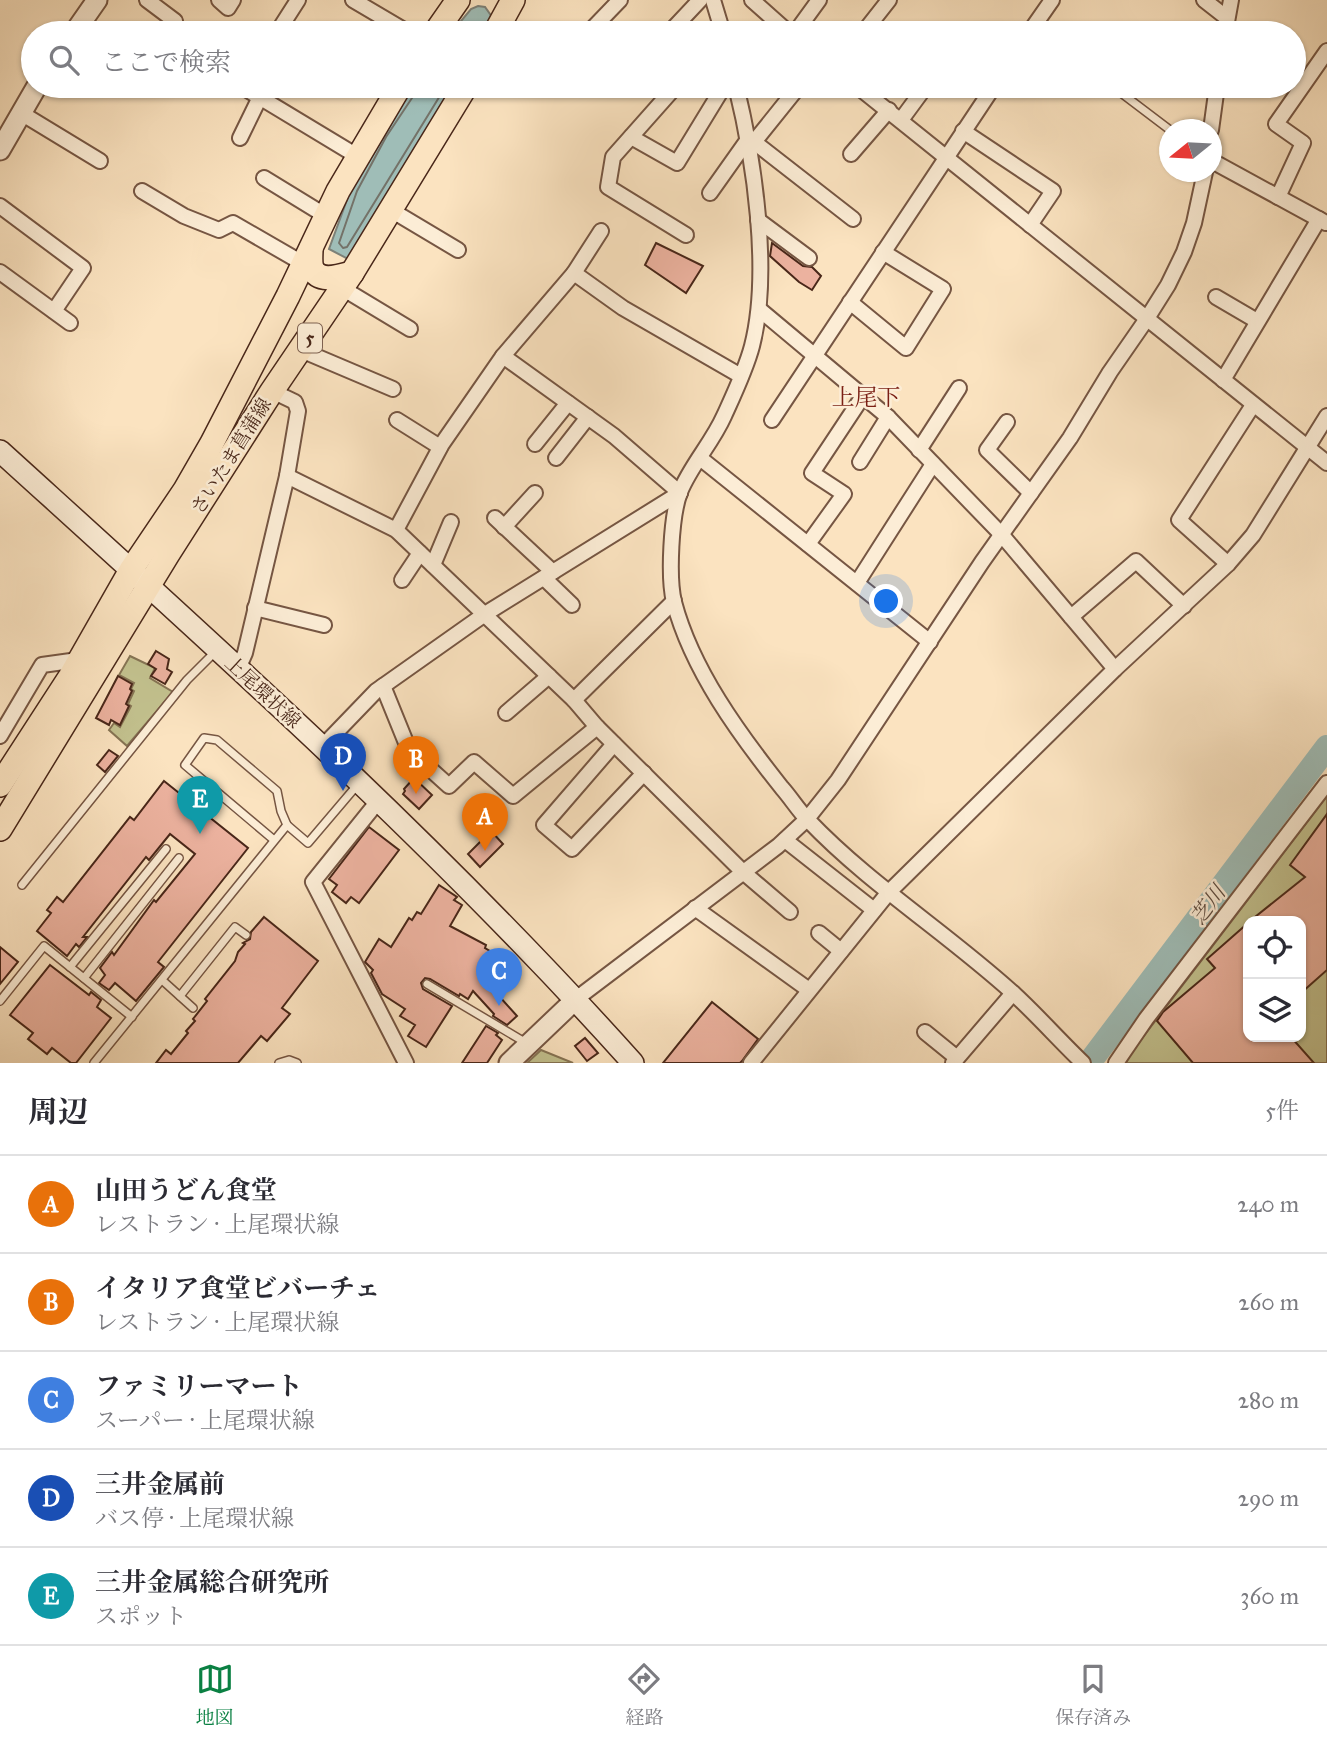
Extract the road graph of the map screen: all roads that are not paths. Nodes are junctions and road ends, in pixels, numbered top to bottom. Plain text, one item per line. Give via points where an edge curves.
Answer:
1 (97, 0) edge
2 (147, 0) edge
3 (219, 0) edge
4 (233, 0) edge
5 (298, 0) edge
6 (353, 0) edge
7 (458, 0) edge
8 (513, 0) edge
9 (621, 0) edge
10 (700, 0) edge
11 (713, 0) edge
12 (752, 0) edge
13 (819, 0) edge
14 (889, 0) edge
15 (1052, 0) edge
16 (1204, 0) edge
17 (1231, 0) edge
18 (497, 18) edge
19 (1227, 18) junction
20 (82, 21) edge
21 (175, 21) dead end
22 (285, 21) edge
23 (389, 21) edge
24 (443, 21) edge
25 (600, 21) edge
26 (680, 21) edge
27 (719, 21) edge
28 (776, 21) edge
29 (804, 21) edge
30 (872, 21) edge
31 (1040, 21) edge
32 (1227, 21) edge
33 (1327, 51) edge
34 (1306, 81) edge
35 (30, 98) edge
36 (260, 98) edge
37 (262, 98) edge
38 (389, 98) edge
39 (459, 98) edge
40 (665, 98) edge
41 (717, 98) edge
42 (740, 98) edge
43 (789, 98) edge
44 (873, 98) edge
45 (917, 98) edge
46 (986, 98) edge
47 (1128, 98) edge
48 (1215, 98) edge
49 (1294, 98) edge
50 (889, 110) junction
51 (21, 113) junction
52 (1212, 119) edge
53 (901, 120) junction
54 (1159, 122) edge
55 (963, 131) junction
56 (631, 137) junction
57 (240, 138) dead end
58 (752, 140) junction
59 (0, 150) edge
60 (851, 154) dead end
61 (357, 156) junction
62 (945, 158) junction
63 (100, 161) dead end
64 (1222, 166) edge
65 (264, 178) dead end
66 (1203, 182) edge
67 (142, 191) dead end
68 (710, 193) dead end
69 (1278, 197) junction
70 (0, 206) edge
71 (391, 210) junction
72 (326, 216) junction
73 (758, 219) junction
74 (853, 219) dead end
75 (1323, 222) edge
76 (1030, 225) junction
77 (601, 231) dead end
78 (686, 235) dead end
79 (458, 250) dead end
80 (883, 252) junction
81 (307, 256) junction
82 (809, 258) dead end
83 (0, 272) edge
84 (574, 273) junction
85 (347, 281) junction
86 (1216, 297) dead end
87 (850, 302) junction
88 (759, 309) junction
89 (54, 311) junction
90 (1146, 320) junction
91 (1258, 321) junction
92 (70, 323) dead end
93 (410, 329) dead end
94 (301, 350) junction
95 (815, 355) junction
96 (503, 356) junction
97 (741, 376) junction
98 (1223, 380) junction
99 (959, 388) dead end
100 (393, 389) dead end
101 (272, 391) junction
102 (863, 396) junction
103 (568, 402) junction
104 (1253, 405) junction
105 (1327, 416) edge
106 (588, 417) junction
107 (888, 417) junction
108 (397, 420) dead end
109 (772, 420) dead end
110 (1007, 422) dead end
111 (535, 444) dead end
112 (440, 447) junction
113 (1307, 448) junction
114 (919, 450) junction
115 (0, 451) edge
116 (556, 458) dead end
117 (700, 458) junction
118 (860, 462) dead end
119 (1327, 463) edge
120 (933, 464) junction
121 (287, 476) junction
122 (535, 493) dead end
123 (680, 493) junction
124 (1031, 493) junction
125 (451, 522) dead end
126 (396, 530) junction
127 (1001, 534) junction
128 (808, 544) junction
129 (420, 552) junction
130 (1227, 564) junction
131 (433, 565) junction
132 (131, 570) junction
133 (548, 575) junction
134 (402, 580) dead end
135 (857, 583) junction
136 (148, 587) junction
137 (674, 601) junction
138 (572, 605) dead end
139 (1184, 606) junction
140 (256, 608) junction
141 (485, 614) junction
142 (1071, 617) junction
143 (324, 625) dead end
144 (930, 642) junction
145 (217, 649) junction
146 (78, 660) junction
147 (238, 668) junction
148 (1115, 669) junction
149 (549, 676) junction
150 (383, 686) junction
151 (574, 700) junction
152 (506, 713) dead end
153 (597, 727) junction
154 (0, 736) edge
155 (614, 744) junction
156 (323, 746) junction
157 (644, 773) junction
158 (360, 782) junction
159 (1327, 783) edge
160 (0, 785) edge
161 (379, 800) junction
162 (807, 819) junction
163 (287, 825) junction
164 (0, 829) edge
165 (274, 839) junction
166 (785, 840) junction
167 (166, 849) dead end
168 (179, 858) dead end
169 (743, 872) junction
170 (22, 885) dead end
171 (889, 892) junction
172 (695, 908) junction
173 (874, 910) junction
174 (790, 912) dead end
175 (819, 933) dead end
176 (246, 935) dead end
177 (841, 951) junction
178 (70, 967) junction
179 (84, 978) junction
180 (162, 980) junction
181 (427, 985) dead end
182 (809, 990) junction
183 (1013, 993) junction
184 (180, 996) junction
185 (576, 999) junction
186 (0, 1001) edge
187 (194, 1008) dead end
188 (132, 1017) junction
189 (925, 1032) dead end
190 (528, 1045) junction
191 (1080, 1060) edge
192 (955, 1061) edge
193 (94, 1063) edge
194 (279, 1063) edge
195 (298, 1063) edge
196 (406, 1063) edge
197 (509, 1063) edge
198 (633, 1063) edge
199 (751, 1063) edge
200 (1116, 1063) edge

1 - 20 street
2 - 21 street
3 - 4 street via 228,8
5 - 22 street
6 - 23 street
7 - 24 main road
8 - 18 main road
9 - 25 street
10 - 26 street
11 - 27 street
12 - 28 street
13 - 29 street
14 - 30 street
15 - 31 street
16 - 19 street
17 - 19 street
19 - 32 street
33 - 34 street
35 - 51 street
36 - 57 street
37 - 61 street
38 - 61 main road, さいたま菖蒲線 / 5
39 - 71 main road, さいたま菖蒲線 / 5
40 - 56 street
41 - 56 street via 677,163
42 - 58 street
43 - 58 street
44 - 50 street
45 - 53 street
46 - 55 street
47 - 54 lane
48 - 52 street
49 - 69 street via 1276,124 1303,143
50 - 53 street
50 - 60 street
51 - 59 street
51 - 63 street
53 - 62 street
55 - 62 street
55 - 76 street via 1053,191
56 - 78 street via 613,157 608,187
58 - 68 street
58 - 73 street
58 - 74 street
61 - 72 main road, さいたま菖蒲線 / 5
62 - 76 street
62 - 80 street
64 - 69 street
65 - 72 street
66 - 90 street via 1184,252
67 - 81 street via 219,230 233,223
69 - 75 street
70 - 89 street via 83,268
71 - 79 street
71 - 85 main road, さいたま菖蒲線 / 5
72 - 81 main road, さいたま菖蒲線 / 5
73 - 82 street
73 - 88 street
75 - 91 street
76 - 90 street
77 - 84 street
80 - 87 street
80 - 87 street via 943,289 906,348
81 - 85 main road via 317,273
81 - 132 main road, さいたま菖蒲線 / 5 via 212,443
83 - 89 street
84 - 96 street
84 - 97 street via 623,308
85 - 93 street
85 - 94 main road, さいたま菖蒲線 / 5
86 - 91 street
87 - 95 street
88 - 95 street
88 - 97 street
89 - 92 street
90 - 98 street
90 - 124 street
91 - 98 street
94 - 100 street
94 - 101 main road, さいたま菖蒲線 / 5
95 - 102 street
95 - 109 street
96 - 103 street
96 - 112 street
97 - 117 street
98 - 104 street
99 - 114 street
101 - 121 street via 295,402 299,411
101 - 136 main road, さいたま菖蒲線 / 5
102 - 107 street
102 - 128 street via 812,473 844,494
103 - 106 street
103 - 111 street
104 - 113 street
104 - 130 street via 1179,520
105 - 113 street
106 - 116 street
106 - 123 street
107 - 114 street
107 - 118 street
108 - 112 street
110 - 124 street via 987,450
112 - 126 street
113 - 119 street
113 - 130 street via 1253,535
114 - 120 street
115 - 132 main road, 上尾環状線
117 - 123 street
117 - 128 street
120 - 127 street
120 - 135 street
121 - 126 street
121 - 140 street
122 - 133 street via 500,523
123 - 133 street
123 - 137 street via 671,558
124 - 127 street
125 - 131 street
126 - 129 street
127 - 142 street
127 - 144 street
128 - 135 street
129 - 131 street
129 - 134 street
130 - 139 street
131 - 141 street
132 - 136 main road, 上尾環状線
132 - 146 main road, さいたま菖蒲線 / 5
133 - 138 street
133 - 141 street
135 - 144 street
136 - 145 main road, 上尾環状線
136 - 164 main road, さいたま菖蒲線 / 5
137 - 151 street
137 - 162 street via 707,679 756,755
139 - 142 street via 1136,561
139 - 148 street
140 - 143 street
140 - 147 street
141 - 149 street
141 - 150 street
142 - 148 street
144 - 162 street
145 - 147 main road, 上尾環状線
145 - 170 lane
146 - 154 street via 43,666
146 - 160 main road, さいたま菖蒲線 / 5
147 - 156 main road, 上尾環状線
148 - 171 street
149 - 151 street
149 - 152 street
150 - 153 street via 410,750 449,786 474,762 513,796
150 - 156 street
151 - 153 street
153 - 155 street
155 - 157 street
155 - 157 street via 544,825 572,849
156 - 158 main road, 上尾環状線
157 - 169 street
158 - 161 main road, 上尾環状線
158 - 163 lane via 308,843
159 - 200 street
161 - 185 main road, 上尾環状線
161 - 196 street via 313,882
162 - 166 street
162 - 171 street
163 - 165 lane
163 - 165 lane via 277,791 217,740 204,738 185,765
165 - 180 lane
166 - 169 street
166 - 173 street
167 - 178 lane
168 - 179 lane
169 - 172 street
169 - 174 street
171 - 173 street
171 - 183 street
172 - 182 street
172 - 185 street
173 - 177 street
175 - 177 street
176 - 184 lane via 235,928
177 - 182 street
178 - 179 lane
178 - 186 lane via 44,946
179 - 188 lane
180 - 184 lane
180 - 188 lane
181 - 190 lane
182 - 199 street
183 - 191 street
183 - 192 street
184 - 187 lane
185 - 190 street
185 - 198 main road, 上尾環状線
188 - 193 lane
189 - 192 street
190 - 197 street
194 - 195 lane

